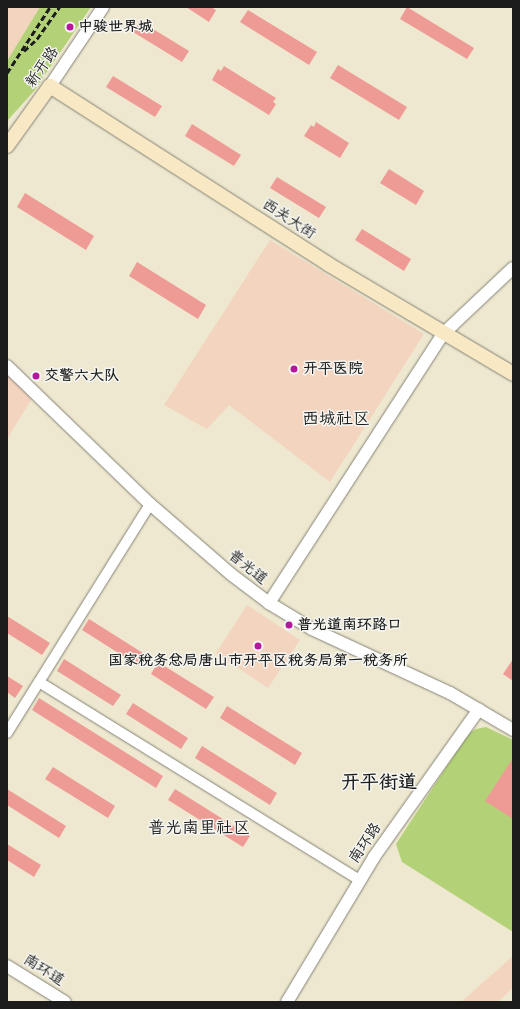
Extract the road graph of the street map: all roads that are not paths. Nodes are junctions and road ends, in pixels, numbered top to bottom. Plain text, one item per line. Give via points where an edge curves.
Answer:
1 (103, 7) edge
2 (50, 86) junction
3 (7, 146) edge
4 (513, 268) edge
5 (444, 333) junction
6 (7, 366) edge
7 (513, 374) edge
8 (150, 504) junction
9 (269, 603) junction
10 (39, 682) junction
11 (479, 709) junction
12 (513, 730) edge
13 (7, 733) edge
14 (360, 880) junction
15 (7, 966) edge
16 (65, 1002) edge
17 (287, 1002) edge

1 - 2 street, 新开路
2 - 3 main road, 新开路
2 - 5 main road, 西关大街 via 328,264
4 - 5 street
5 - 7 main road, 西关大街
5 - 9 street
6 - 8 street, 普光道
8 - 9 street, 普光道 via 232,575
8 - 10 street
9 - 11 street, 普光道 via 312,629
10 - 13 street
10 - 14 street
11 - 12 street, 普光道
11 - 14 street, 南环路
14 - 17 street, 南环路
15 - 16 street, 南环道

